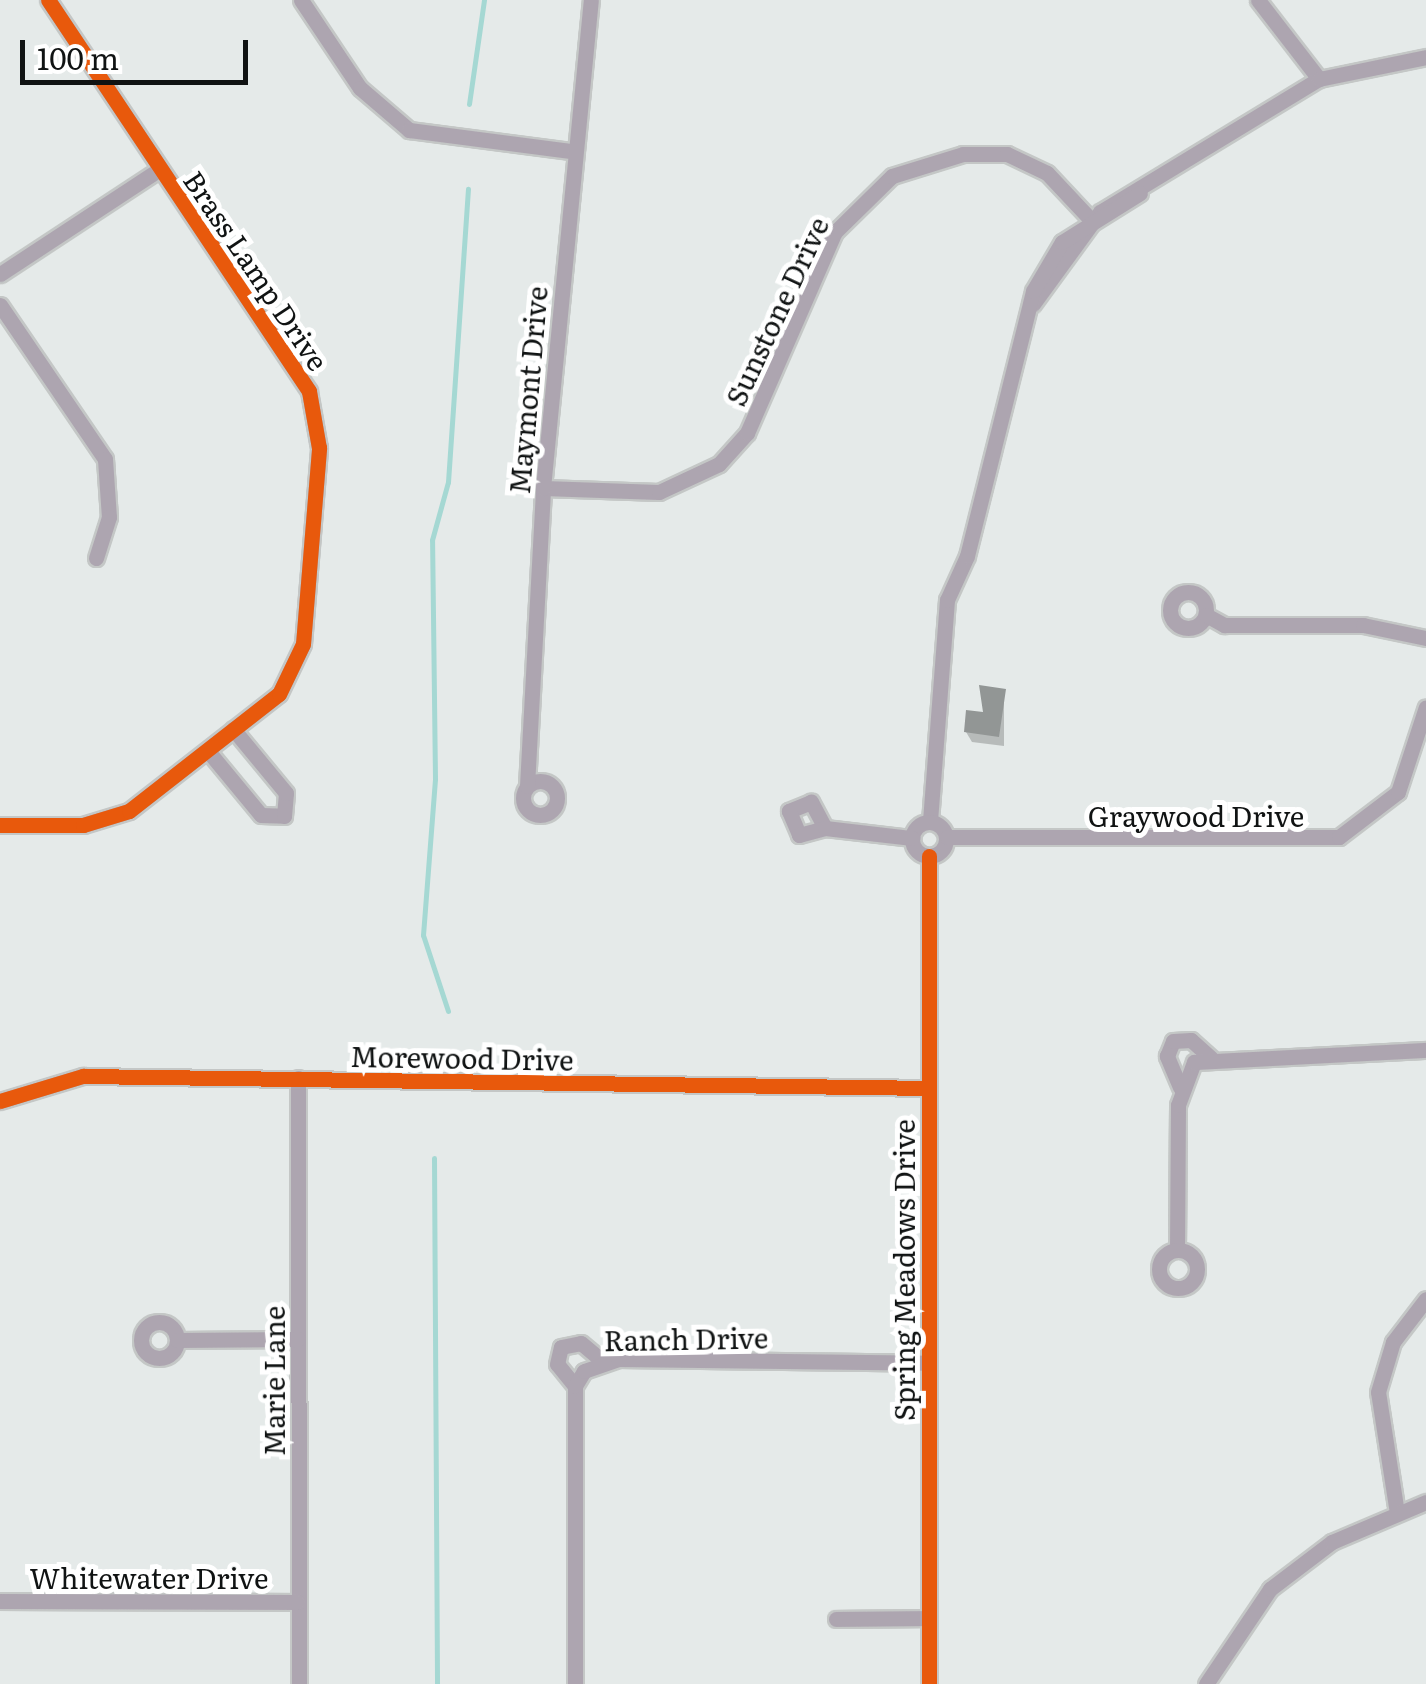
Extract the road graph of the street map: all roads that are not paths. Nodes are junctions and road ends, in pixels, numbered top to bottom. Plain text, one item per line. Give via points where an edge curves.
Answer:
1 (48, 0) edge
2 (301, 0) edge
3 (591, 0) edge
4 (1258, 0) edge
5 (1426, 58) edge
6 (1319, 80) junction
7 (572, 151) junction
8 (160, 169) junction
9 (1094, 222) junction
10 (0, 274) edge
11 (0, 304) edge
12 (543, 488) junction
13 (96, 558) dead end
14 (1206, 614) dead end
15 (1426, 638) edge
16 (1426, 706) edge
17 (233, 729) junction
18 (208, 751) junction
19 (527, 786) dead end
20 (930, 821) junction
21 (0, 825) edge
22 (825, 828) dead end
23 (912, 838) junction
24 (947, 838) junction
25 (930, 856) junction
26 (1426, 1050) edge
27 (1211, 1058) junction
28 (298, 1078) junction
29 (1180, 1087) junction
30 (928, 1088) junction
31 (0, 1101) edge
32 (1177, 1250) dead end
33 (1426, 1298) edge
34 (298, 1338) junction
35 (178, 1340) dead end
36 (601, 1360) junction
37 (928, 1363) junction
38 (575, 1386) junction
39 (1426, 1502) edge
40 (1397, 1513) junction
41 (0, 1602) edge
42 (297, 1602) junction
43 (836, 1618) dead end
44 (930, 1618) junction
45 (299, 1684) edge
46 (575, 1684) edge
47 (929, 1684) edge
48 (1206, 1684) edge

1 - 8 street, Brass Lamp Drive
2 - 7 street via 360,88 409,130 463,144
3 - 7 street, Maymont Drive
4 - 6 street
5 - 6 street
6 - 9 street
7 - 12 street, Maymont Drive
8 - 10 street
8 - 17 street, Brass Lamp Drive via 308,392 317,426 303,644 279,694
9 - 12 street, Sunstone Drive via 1047,173 1007,154 962,154 892,176 835,232 747,432 720,464 659,492
9 - 20 street via 1048,260 947,600
11 - 13 street via 105,459 109,517
12 - 19 street, Maymont Drive
14 - 15 street via 1224,626 1364,625
16 - 24 street, Graywood Drive via 1398,792 1339,837
17 - 18 street, Brass Lamp Drive
17 - 18 street via 286,793 284,816 261,816
18 - 21 street, Brass Lamp Drive via 129,811 83,825
20 - 23 street
20 - 24 street
22 - 23 street
23 - 25 street
24 - 25 street
25 - 30 street, Spring Meadows Drive
26 - 27 street
27 - 29 street via 1194,1062
27 - 29 street via 1191,1040 1173,1041 1168,1056
28 - 30 street, Morewood Drive
28 - 31 street, Morewood Drive via 83,1076
28 - 34 street, Marie Lane
29 - 32 street
30 - 37 street, Spring Meadows Drive
33 - 40 street via 1393,1342 1378,1392
34 - 35 street
34 - 42 street, Marie Lane
36 - 37 street, Ranch Drive
36 - 38 street, Ranch Drive
36 - 38 street via 581,1343 564,1344 557,1364
37 - 44 street, Spring Meadows Drive
38 - 46 street
39 - 40 street
40 - 48 street via 1332,1542 1270,1590
41 - 42 street, Whitewater Drive
42 - 45 street, Marie Lane
43 - 44 street
44 - 47 street, Spring Meadows Drive

